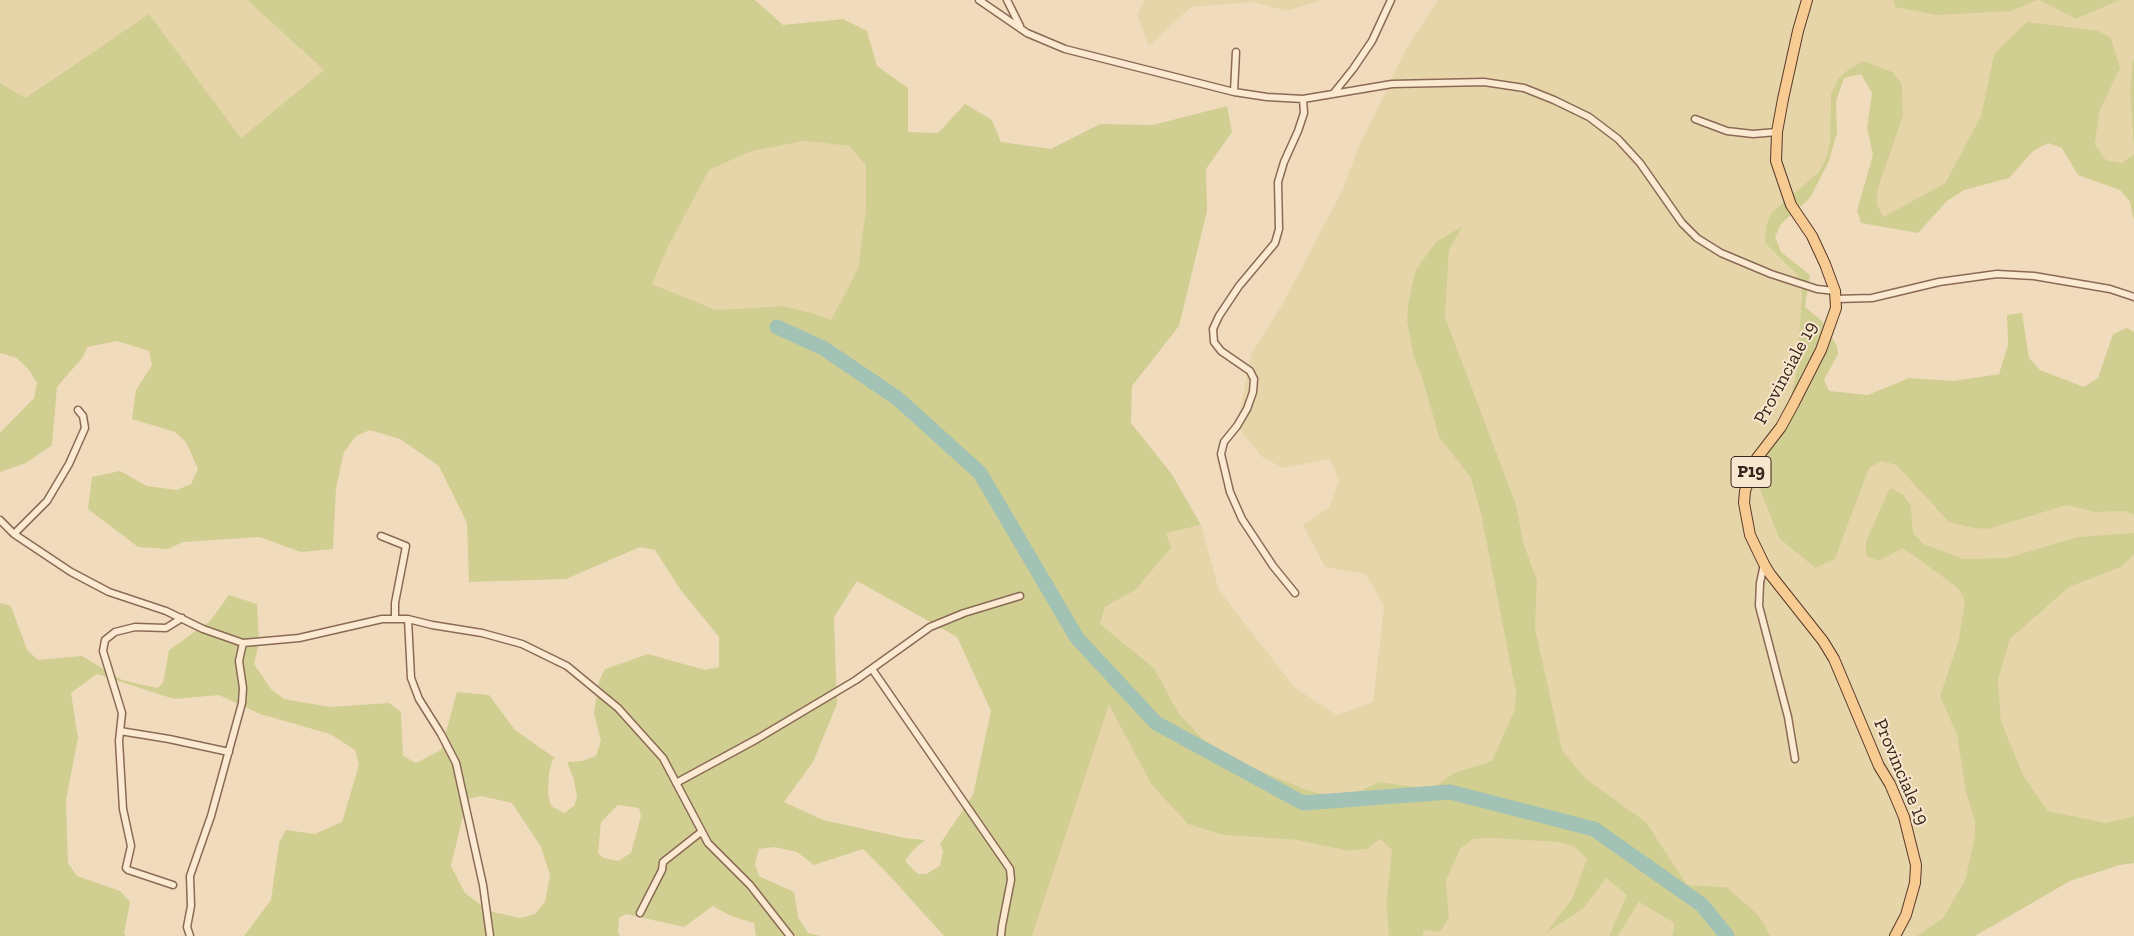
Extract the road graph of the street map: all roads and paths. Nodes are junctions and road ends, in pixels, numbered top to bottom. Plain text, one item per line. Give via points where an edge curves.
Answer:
1 (979, 0) edge
2 (1007, 0) edge
3 (1391, 0) edge
4 (1807, 0) edge
5 (1020, 27) junction
6 (1236, 52) dead end
7 (1234, 92) junction
8 (1332, 94) junction
9 (1303, 99) junction
10 (1695, 119) dead end
11 (1776, 132) junction
12 (1835, 295) junction
13 (2134, 297) edge
14 (78, 410) dead end
15 (0, 520) edge
16 (14, 534) junction
17 (381, 536) dead end
18 (1764, 564) junction
19 (1295, 593) dead end
20 (1020, 596) dead end
21 (182, 618) junction
22 (395, 618) junction
23 (408, 618) junction
24 (242, 643) junction
25 (872, 669) junction
26 (120, 731) junction
27 (229, 752) junction
28 (1795, 759) dead end
29 (676, 783) junction
30 (701, 832) junction
31 (173, 885) dead end
32 (640, 913) dead end
33 (190, 936) edge
34 (490, 936) edge
35 (790, 936) edge
36 (1002, 936) edge
37 (1895, 936) edge

1 - 5 street
2 - 5 street
3 - 8 street via 1372,41
4 - 11 main road, Provinciale 19 / P19
5 - 7 street via 1065,49
6 - 7 street
7 - 9 street
8 - 9 street
8 - 12 street via 1392,84 1484,82 1524,88 1589,117 1618,139 1697,238 1720,253 1770,274
9 - 19 street via 1304,112 1298,132 1278,182 1279,229 1275,242 1239,286 1213,329 1214,342 1221,351 1250,371 1254,379 1247,409 1224,442 1221,454 1230,492 1242,519
10 - 11 street via 1727,131
11 - 12 main road, Provinciale 19 / P19 via 1776,161 1782,182 1795,211 1821,253
12 - 13 street via 1872,298 1939,282 1997,274 2034,276 2110,289
12 - 18 main road, Provinciale 19 / P19 via 1833,321 1822,350 1781,427 1757,458 1745,491 1747,526
14 - 16 street via 85,428 69,464 47,502
15 - 16 street
16 - 21 street via 71,572 109,592
17 - 22 street via 406,546
18 - 28 street via 1759,606 1788,717
18 - 37 main road, Provinciale 19 / P19 via 1834,659 1904,816 1916,865 1915,883 1906,915
20 - 25 street via 930,627
21 - 24 street
21 - 26 street via 166,628 124,628 106,640 103,651 121,704
22 - 23 street
22 - 24 street via 299,638
23 - 29 street via 522,644 567,666 618,708 663,758
23 - 34 street via 411,678 419,699 456,763 483,885
24 - 27 street via 239,661 242,703
25 - 29 street via 757,739
25 - 36 street via 1010,869
26 - 27 street
26 - 31 street via 124,823 131,846 126,868
27 - 33 street via 190,876 191,906 187,927
29 - 30 street
30 - 32 street via 663,862
30 - 35 street via 750,885

